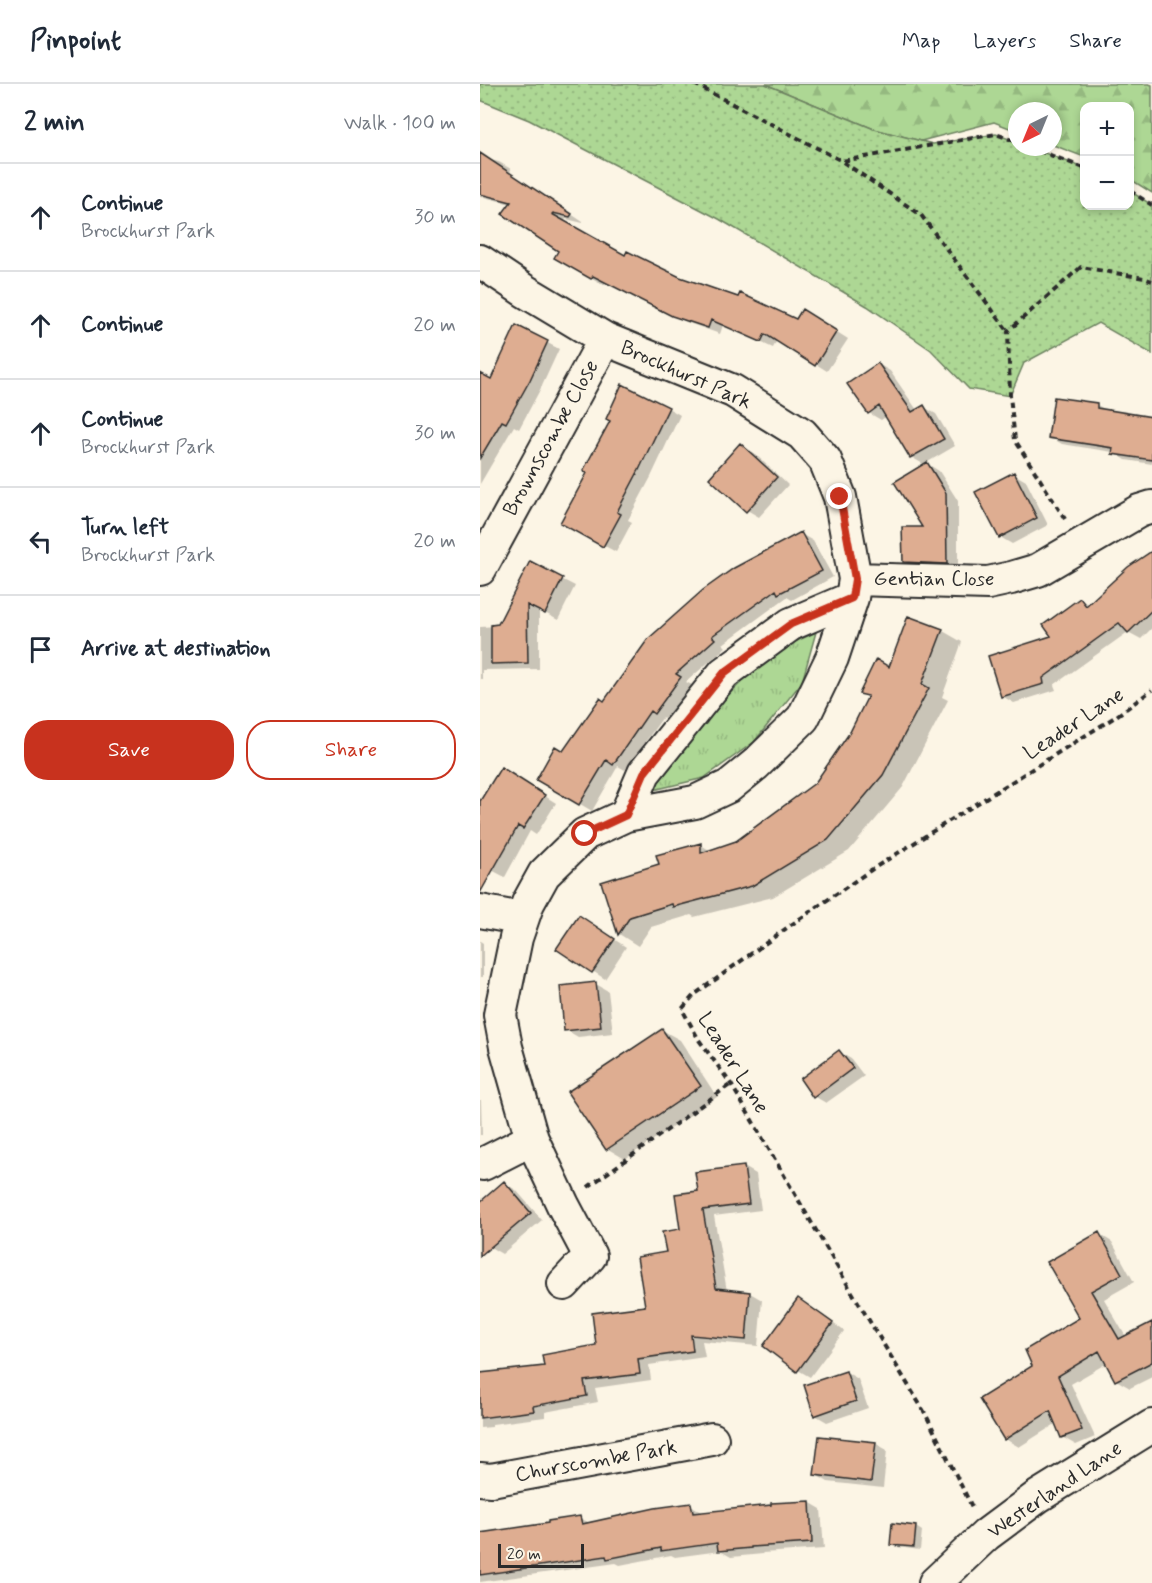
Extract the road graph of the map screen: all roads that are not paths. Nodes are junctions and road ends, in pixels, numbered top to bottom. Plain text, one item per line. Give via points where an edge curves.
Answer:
1 (480, 261) edge
2 (605, 339) junction
3 (1146, 509) edge
4 (480, 569) edge
5 (854, 589) junction
6 (626, 815) junction
7 (480, 911) edge
8 (522, 919) junction
9 (532, 1139) junction
10 (483, 1164) dead end
11 (564, 1284) dead end
12 (1152, 1426) edge
13 (712, 1440) dead end
14 (480, 1479) edge
15 (935, 1583) edge

1 - 2 street, Brockhurst Park
2 - 4 street, Brownscombe Close
2 - 5 street, Brockhurst Park via 733,392 802,434 825,460 840,497
3 - 5 street, Gentian Close via 1038,570 1011,578 988,583
5 - 6 street via 791,624 724,673 644,773
5 - 6 street, Brockhurst Park via 832,658 803,718 729,786 695,802
6 - 8 street, Brockhurst Park via 585,834 544,874
7 - 8 street
8 - 9 street, Brockhurst Park via 500,1015
9 - 10 street
9 - 11 street, Brockhurst Park via 590,1256
12 - 15 street, Westerland Lane via 1037,1497 986,1535
13 - 14 street, Churscombe Park

